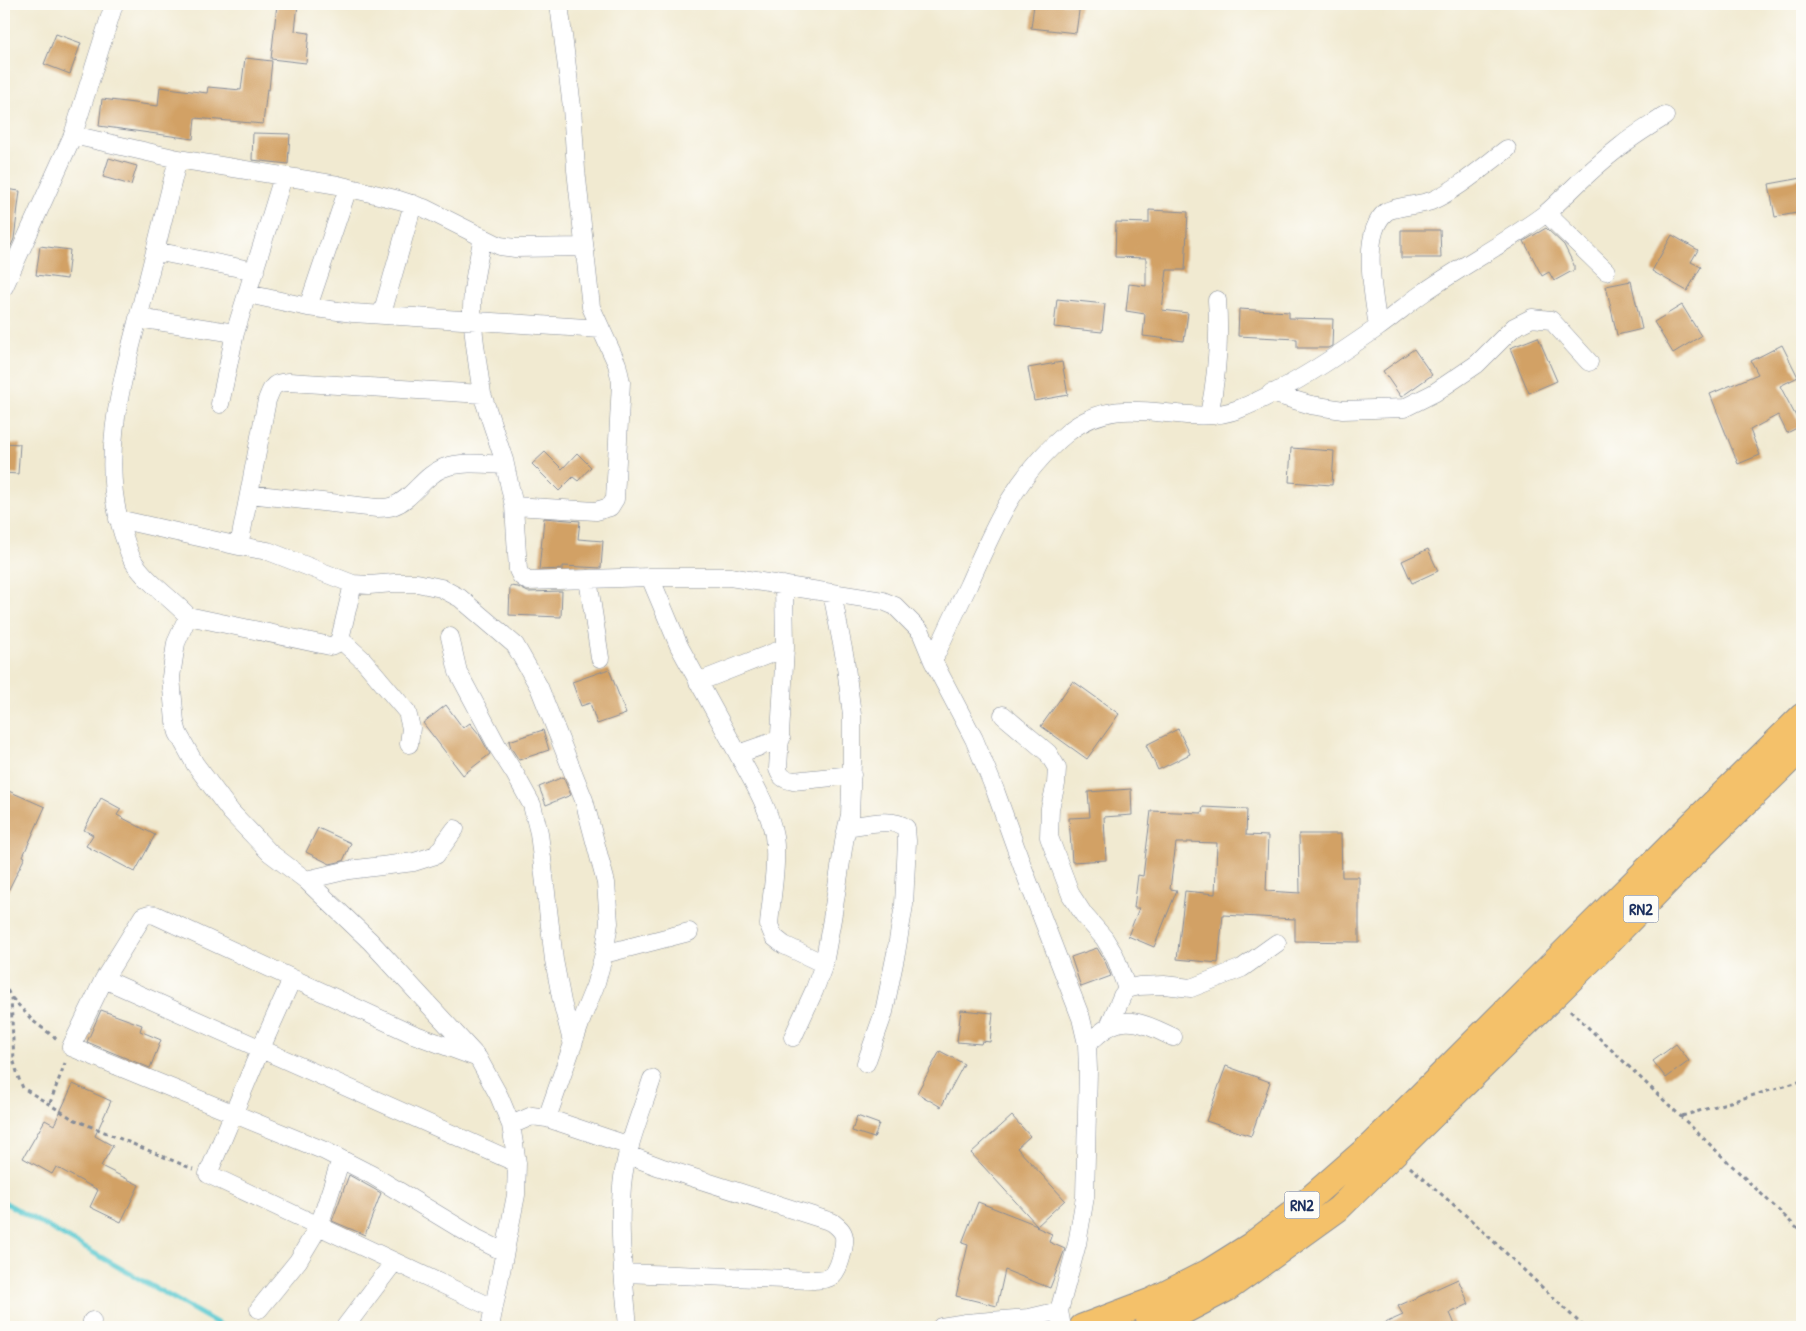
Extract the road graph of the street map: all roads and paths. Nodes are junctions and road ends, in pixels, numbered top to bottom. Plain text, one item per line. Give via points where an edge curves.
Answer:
1 (114, 4) edge
2 (559, 4) edge
3 (1665, 116) dead end
4 (73, 135) junction
5 (1507, 148) dead end
6 (178, 159) junction
7 (283, 177) junction
8 (348, 188) junction
9 (413, 204) junction
10 (1546, 213) junction
11 (483, 237) junction
12 (584, 247) junction
13 (155, 251) junction
14 (255, 271) junction
15 (1606, 271) dead end
16 (4, 287) edge
17 (248, 294) junction
18 (1217, 300) dead end
19 (308, 307) junction
20 (382, 314) junction
21 (138, 318) junction
22 (473, 321) junction
23 (1378, 327) junction
24 (601, 330) junction
25 (235, 333) junction
26 (1590, 362) dead end
27 (1271, 393) junction
28 (482, 394) junction
29 (220, 404) dead end
30 (1209, 415) junction
31 (506, 465) junction
32 (249, 494) junction
33 (514, 506) junction
34 (118, 519) junction
35 (239, 546) junction
36 (650, 577) junction
37 (588, 579) junction
38 (353, 584) junction
39 (784, 585) junction
40 (832, 593) junction
41 (188, 616) junction
42 (450, 637) dead end
43 (340, 639) junction
44 (785, 648) junction
45 (600, 658) dead end
46 (933, 661) junction
47 (698, 682) junction
48 (1003, 715) dead end
49 (1802, 716) edge
50 (781, 739) junction
51 (409, 744) dead end
52 (1802, 748) edge
53 (738, 754) junction
54 (852, 775) junction
55 (847, 827) junction
56 (455, 829) dead end
57 (306, 880) junction
58 (689, 932) dead end
59 (1277, 942) dead end
60 (604, 954) junction
61 (824, 964) junction
62 (104, 979) junction
63 (292, 979) junction
64 (4, 982) edge
65 (1127, 989) junction
66 (1555, 996) junction
67 (12, 998) junction
68 (1109, 1026) junction
69 (793, 1037) dead end
70 (1173, 1037) dead end
71 (1087, 1044) junction
72 (573, 1045) junction
73 (71, 1047) junction
74 (261, 1048) junction
75 (478, 1058) junction
76 (866, 1063) dead end
77 (652, 1079) dead end
78 (1802, 1081) edge
79 (50, 1103) junction
80 (233, 1113) junction
81 (1681, 1116) junction
82 (546, 1118) junction
83 (511, 1125) junction
84 (629, 1150) junction
85 (1394, 1153) junction
86 (341, 1159) junction
87 (517, 1163) junction
88 (208, 1174) junction
89 (319, 1226) junction
90 (1802, 1233) edge
91 (504, 1252) junction
92 (394, 1262) junction
93 (623, 1273) junction
94 (493, 1308) junction
95 (258, 1309) dead end
96 (1060, 1319) edge
97 (345, 1327) edge
98 (490, 1327) edge
99 (628, 1327) edge
100 (941, 1327) edge
101 (1082, 1327) edge
102 (1147, 1327) edge
103 (1584, 1327) edge

1 - 4 street
2 - 12 street
3 - 10 street via 1622,145
4 - 6 street
4 - 16 street
5 - 23 street via 1431,201 1387,211 1376,223 1371,241
6 - 7 street
6 - 13 street
7 - 8 street
7 - 14 street
8 - 9 street
8 - 19 street
9 - 11 street
9 - 20 street
10 - 15 street
10 - 23 street via 1423,293
11 - 12 street via 500,246 515,248
11 - 22 street via 472,308
12 - 24 street via 591,307
13 - 14 street
13 - 21 street
14 - 17 street
17 - 19 street
17 - 25 street
18 - 30 street via 1217,361
19 - 20 street
20 - 22 street
21 - 25 street
21 - 34 street via 116,418 112,462
22 - 24 street
22 - 28 street
23 - 27 street
24 - 33 street via 617,364 621,382 615,499 610,507 596,512
25 - 29 street
26 - 27 street via 1551,320 1532,318 1514,328 1477,364 1434,393 1404,408 1343,410 1311,406
27 - 30 street via 1240,408
28 - 31 street
28 - 32 street via 289,382 276,384 267,400
30 - 46 street via 1153,410 1110,411 1069,431 1022,479 1012,495
31 - 32 street via 457,464 441,469 403,500 377,508
31 - 33 street
32 - 35 street
33 - 37 street via 518,570 524,579
34 - 35 street
34 - 41 street via 132,559
35 - 38 street via 268,551
36 - 37 street
36 - 39 street via 730,577
36 - 47 street via 678,646
37 - 45 street
38 - 43 street
38 - 60 street via 417,583 441,588 460,598 514,645 539,687 584,800 606,883 609,923
39 - 40 street
39 - 44 street
40 - 46 street via 895,606 921,632
40 - 54 street via 852,715
41 - 43 street via 330,646
41 - 57 street via 176,643 171,677 178,733 195,764 231,812 270,853
42 - 72 street via 458,672 532,805 540,833 554,960
43 - 51 street via 364,661 408,712
44 - 47 street
44 - 50 street
46 - 71 street via 974,739 995,790 1081,1018
47 - 53 street
48 - 65 street via 1048,754 1057,768 1049,837 1071,894 1115,956
49 - 101 highway, RN2 via 1371,1145 1299,1208 1251,1245 1208,1272 1151,1301
50 - 53 street
50 - 54 street via 778,769 784,779 793,782
52 - 66 highway, RN2
53 - 61 street via 766,808 774,836 769,925 774,937 784,945
54 - 55 street
55 - 61 street
55 - 76 street via 900,823 906,828 907,840 904,905 898,943 884,1012
56 - 57 street via 436,855 414,862 349,870
57 - 75 street via 370,940
58 - 60 street
59 - 65 street via 1242,968 1191,988 1164,984
60 - 72 street
61 - 69 street
62 - 63 street via 143,916 149,914 163,917
62 - 73 street
62 - 74 street
63 - 74 street
63 - 75 street via 413,1034
64 - 67 path
65 - 68 street
66 - 81 path
66 - 85 highway, RN2
67 - 73 path via 50,1036
67 - 79 path via 14,1062 19,1080 23,1088
68 - 70 street via 1128,1021 1146,1024
68 - 71 street
71 - 96 street via 1085,1197
72 - 82 street
73 - 79 path
73 - 80 street
74 - 80 street
74 - 87 street
75 - 83 street
77 - 84 street
78 - 81 path
79 - 88 path via 73,1119
80 - 86 street
80 - 88 street
81 - 90 path
82 - 83 street via 532,1116
82 - 84 street
83 - 87 street
84 - 93 street via 622,1185
84 - 93 street via 660,1167 832,1222 844,1236 838,1269 824,1279
85 - 102 highway, RN2 via 1338,1208 1227,1289
85 - 103 path via 1471,1220
86 - 89 street
86 - 91 street
87 - 91 street via 516,1195
88 - 89 street
89 - 92 street
89 - 95 street via 298,1262
91 - 94 street
92 - 94 street
92 - 97 street
93 - 99 street
94 - 98 street
96 - 100 street via 1030,1318

